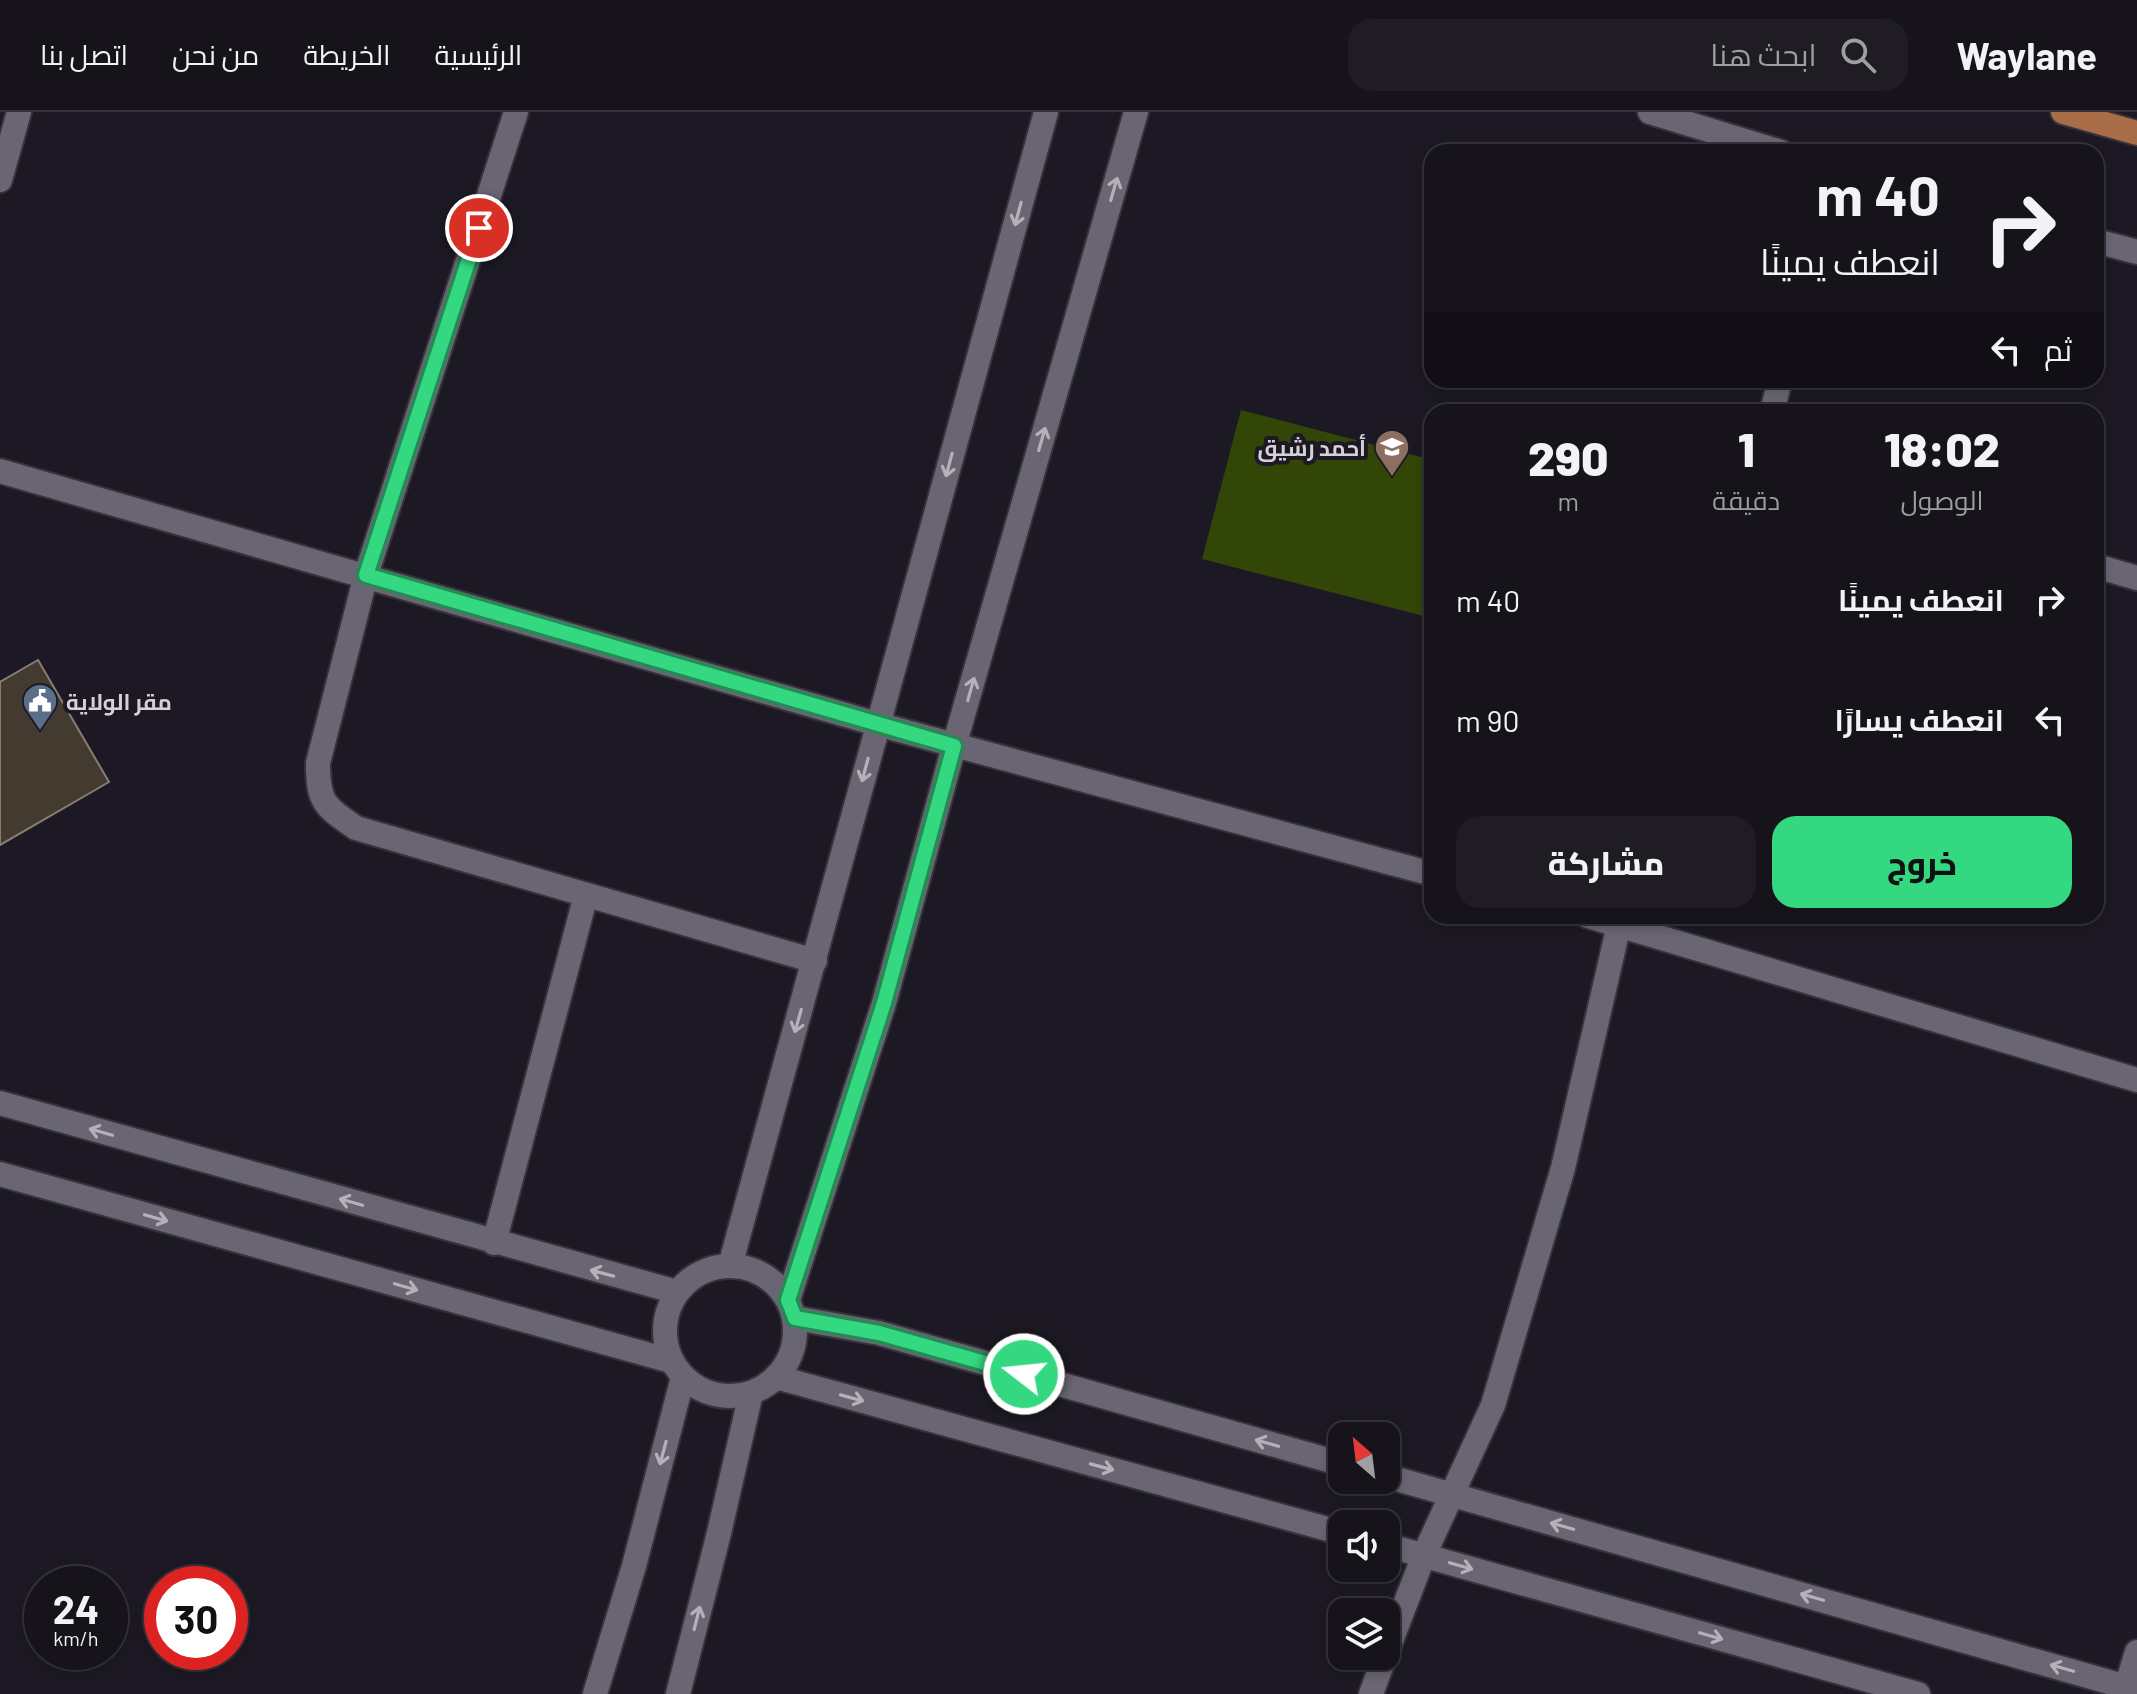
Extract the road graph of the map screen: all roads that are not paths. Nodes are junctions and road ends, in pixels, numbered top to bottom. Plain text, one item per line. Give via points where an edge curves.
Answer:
1 (19, 112) edge
2 (516, 112) edge
3 (1046, 112) edge
4 (1136, 112) edge
5 (1650, 112) edge
6 (2063, 112) edge
7 (2137, 133) edge
8 (1755, 144) edge
9 (0, 180) edge
10 (2104, 243) edge
11 (2137, 252) edge
12 (0, 471) edge
13 (2104, 568) edge
14 (366, 575) junction
15 (2137, 578) edge
16 (877, 724) junction
17 (954, 746) junction
18 (1424, 872) edge
19 (586, 895) junction
20 (1619, 924) edge
21 (1633, 924) edge
22 (815, 961) junction
23 (2137, 1080) edge
24 (0, 1103) edge
25 (0, 1174) edge
26 (494, 1243) junction
27 (730, 1266) junction
28 (677, 1292) junction
29 (791, 1309) junction
30 (677, 1369) junction
31 (776, 1377) junction
32 (751, 1393) junction
33 (1328, 1460) edge
34 (1400, 1480) edge
35 (1451, 1495) junction
36 (1328, 1529) edge
37 (1400, 1549) edge
38 (1424, 1555) junction
39 (1400, 1618) edge
40 (2137, 1652) edge
41 (1380, 1670) edge
42 (2129, 1690) edge
43 (595, 1694) edge
44 (678, 1694) edge
45 (1371, 1694) edge
46 (1918, 1694) edge

1 - 9 street
2 - 14 street
3 -> 16 street
17 -> 4 street
5 - 8 street
6 - 7 main road
10 - 11 street
12 - 14 street
13 - 15 street
14 - 16 street
14 - 19 street via 318,763 318,787 328,809 356,828
16 - 17 street
16 -> 22 street
17 - 18 street
17 - 29 street via 884,1003
19 - 22 street
19 - 26 street
20 - 35 street via 1559,1183 1493,1405
21 - 23 street
22 -> 27 street
26 -> 24 street
25 -> 30 street
28 -> 26 street
27 - 28 street via 701,1273
27 - 29 street via 753,1270 774,1282
28 - 30 street via 667,1314 665,1338
29 - 31 street via 795,1340
33 -> 29 street
30 - 32 street via 703,1391
30 -> 43 street via 634,1566
31 - 32 street
31 -> 36 street
44 -> 32 street
34 - 35 street
35 - 38 street
42 -> 35 street
37 - 38 street
38 - 39 street
38 -> 46 street
40 - 42 street
41 - 45 street

